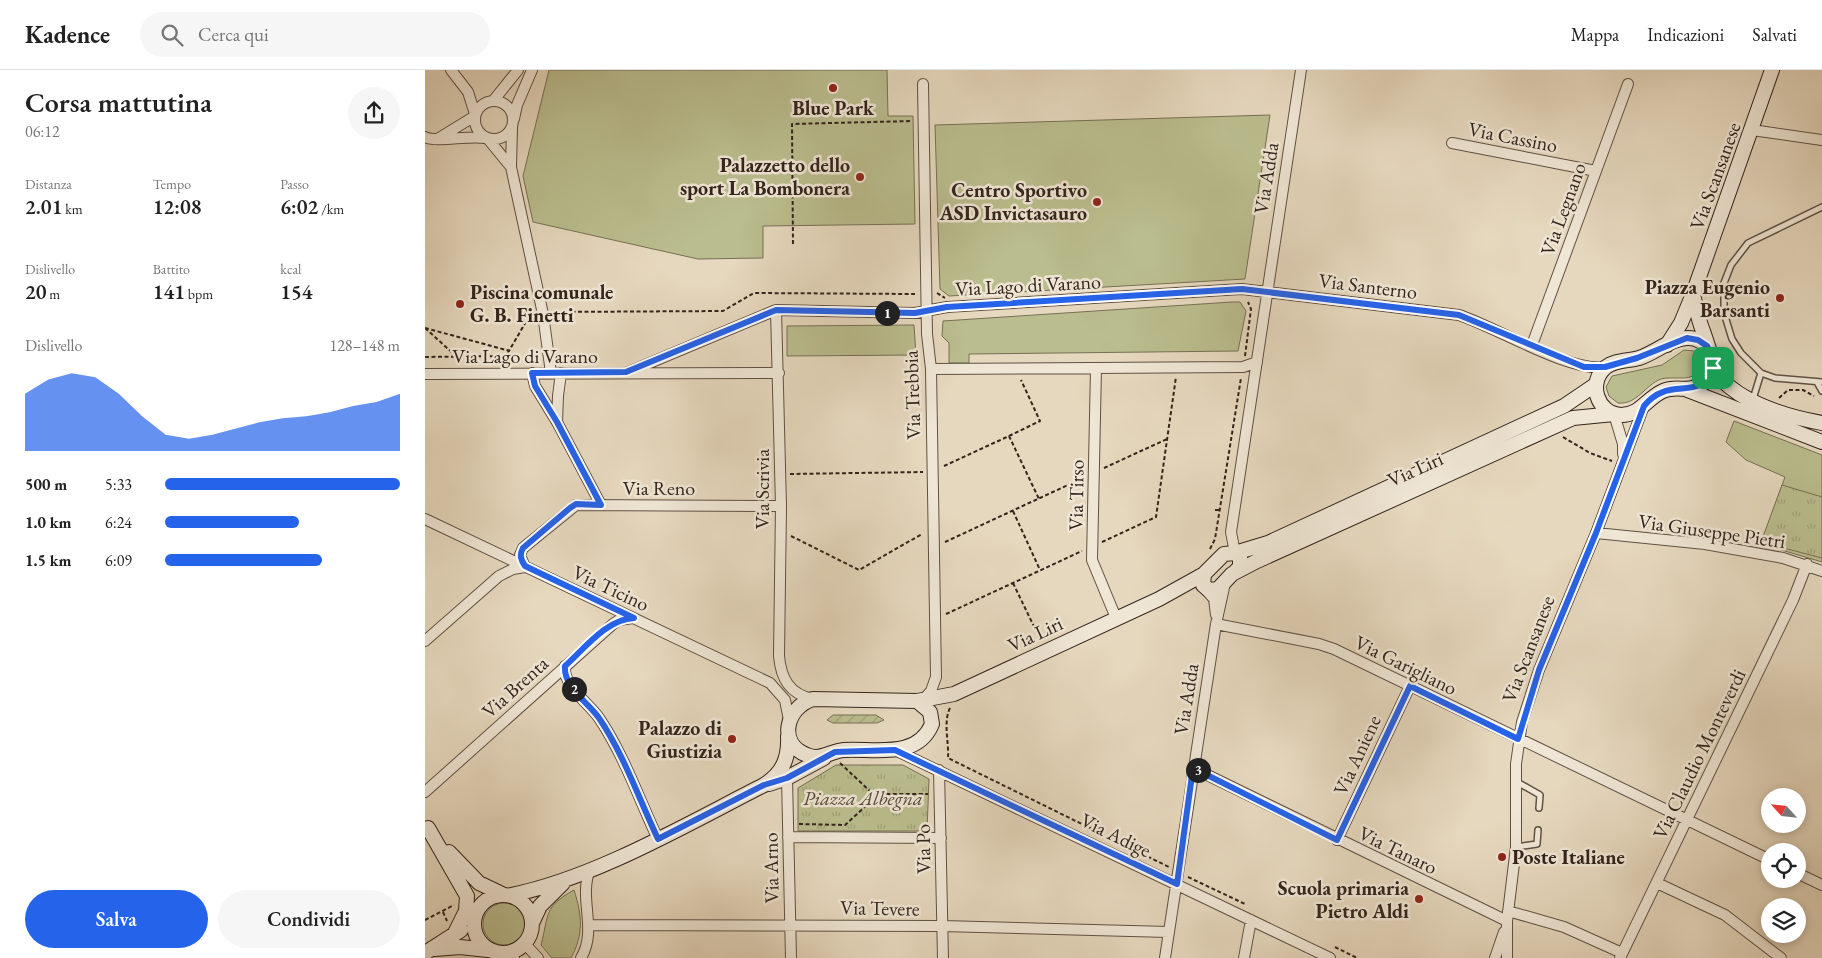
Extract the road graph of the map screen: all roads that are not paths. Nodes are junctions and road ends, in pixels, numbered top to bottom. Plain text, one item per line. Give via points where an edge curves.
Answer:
1 (451, 70) edge
2 (517, 70) edge
3 (532, 70) edge
4 (1301, 70) edge
5 (1772, 70) edge
6 (923, 84) dead end
7 (1628, 84) dead end
8 (464, 85) junction
9 (492, 101) junction
10 (475, 115) junction
11 (513, 124) junction
12 (1753, 130) junction
13 (425, 137) edge
14 (487, 138) junction
15 (438, 139) junction
16 (1822, 140) edge
17 (1452, 143) dead end
18 (511, 167) junction
19 (1596, 171) junction
20 (1822, 207) edge
21 (1266, 292) junction
22 (1693, 294) junction
23 (776, 310) junction
24 (927, 310) junction
25 (1532, 346) junction
26 (1667, 346) junction
27 (1710, 351) junction
28 (1257, 362) junction
29 (1605, 367) junction
30 (1096, 368) junction
31 (1713, 368) junction
32 (931, 369) junction
33 (626, 372) junction
34 (532, 373) junction
35 (556, 373) junction
36 (779, 373) junction
37 (1761, 373) junction
38 (425, 374) edge
39 (1820, 383) edge
40 (1595, 385) junction
41 (1685, 389) junction
42 (1822, 391) edge
43 (1753, 401) junction
44 (1644, 406) junction
45 (1614, 414) junction
46 (557, 422) junction
47 (1822, 423) edge
48 (1822, 442) edge
49 (1622, 462) junction
50 (601, 505) junction
51 (781, 506) junction
52 (425, 518) edge
53 (1596, 533) junction
54 (1235, 553) junction
55 (1807, 564) junction
56 (525, 566) junction
57 (1822, 571) edge
58 (1235, 572) junction
59 (1204, 574) junction
60 (1225, 583) junction
61 (1205, 589) junction
62 (1159, 599) junction
63 (634, 618) junction
64 (1116, 618) junction
65 (1216, 624) junction
66 (425, 641) edge
67 (565, 666) junction
68 (780, 669) junction
69 (763, 680) junction
70 (1410, 686) junction
71 (813, 699) junction
72 (920, 701) junction
73 (952, 701) junction
74 (789, 720) junction
75 (932, 724) junction
76 (788, 735) junction
77 (1518, 739) junction
78 (895, 750) junction
79 (834, 760) junction
80 (1193, 768) junction
81 (939, 770) junction
82 (787, 778) junction
83 (1516, 782) junction
84 (764, 785) junction
85 (425, 792) edge
86 (1539, 808) dead end
87 (1686, 819) junction
88 (426, 827) edge
89 (1538, 830) dead end
90 (788, 837) junction
91 (941, 838) junction
92 (658, 839) junction
93 (1337, 840) junction
94 (1516, 847) junction
95 (1761, 856) edge
96 (459, 864) junction
97 (590, 869) junction
98 (1806, 878) edge
99 (568, 879) junction
100 (1657, 883) junction
101 (1177, 884) junction
102 (1822, 885) edge
103 (506, 895) junction
104 (1508, 916) junction
105 (474, 919) junction
106 (1251, 920) junction
107 (533, 921) junction
108 (589, 925) junction
109 (789, 925) junction
110 (942, 926) junction
111 (452, 930) junction
112 (1169, 932) junction
113 (525, 944) junction
114 (488, 950) junction
115 (429, 951) edge
116 (509, 956) edge
117 (1621, 956) edge
118 (538, 958) edge
119 (581, 958) edge
120 (791, 958) edge
121 (943, 958) edge
122 (1165, 958) edge
123 (1244, 958) edge
124 (1331, 958) edge
125 (1495, 958) edge
126 (1507, 958) edge
127 (1781, 958) edge

1 - 8 street
2 - 9 street
3 - 11 street via 517,105
4 - 21 street, Via Adda
5 - 12 main road, Via Scansanese
6 - 24 street, Via Trebbia
7 - 19 street, Via Legnano
8 - 9 street
8 - 10 street
9 - 10 street via 481,105
9 - 11 street via 499,101 510,108
10 - 14 street via 476,129
10 - 15 street
11 - 14 street via 500,139
11 - 18 street
12 - 16 street
12 - 22 main road, Via Scansanese
13 - 15 street
14 - 15 street
14 - 18 street
17 - 19 street, Via Cassino
18 - 35 street, Via Reno
19 - 25 street, Via Legnano
20 - 37 lane via 1748,243 1731,265 1724,283 1724,313 1732,339
21 - 24 street, Via Lago di Varano via 1242,289
21 - 25 street, Via Santerno via 1459,315
21 - 28 street, Via Adda
22 - 26 main road, Via Scansanese
22 - 27 main road
23 - 24 street, Via Lago di Varano via 915,313
23 - 33 street, Via Lago di Varano
23 - 36 street, Via Scrivia
24 - 32 street, Via Trebbia
25 - 29 street, Via Santerno via 1572,364 1593,369
26 - 27 main road via 1692,338
26 - 29 main road via 1652,354
27 - 31 main road
28 - 30 street via 1243,367
28 - 54 street via 1231,532
29 - 40 main road
30 - 32 street
30 - 64 street, Via Tirso via 1092,560
31 - 41 main road via 1702,384
31 - 43 main road via 1726,386
32 - 72 street, Via Trebbia via 936,677 931,691
33 - 35 street, Via Lago di Varano
33 - 36 street, Via Lago di Varano
34 - 35 street, Via Lago di Varano
34 - 38 street, Via Lago di Varano
34 - 46 street, Via Reno via 535,386
35 - 46 street, Via Reno
36 - 51 street, Via Scrivia
37 - 39 lane via 1775,378
37 - 43 lane
39 - 42 lane
40 - 45 main road, Via Scansanese via 1600,402
40 - 54 main road, Via Liri via 1564,406 1268,543
41 - 44 main road via 1665,390
41 - 48 main road
43 - 47 main road via 1800,419
44 - 45 main road via 1631,414
44 - 49 street, Via Scansanese
45 - 49 street, Via Scansanese via 1623,444
45 - 58 main road, Via Liri via 1573,418
46 - 50 street, Via Reno
49 - 53 street, Via Scansanese
50 - 51 street, Via Reno
50 - 56 street via 576,504 570,508 523,548 520,555
51 - 68 street, Via Scrivia via 777,640
52 - 56 street, Via Ticino
53 - 55 street, Via Giuseppe Pietri via 1705,544
53 - 77 street, Via Scansanese via 1539,670
54 - 58 main road via 1241,561
54 - 59 main road, Via Liri via 1224,554
55 - 57 street, Via Giuseppe Pietri
55 - 87 street, Via Claudio Monteverdi via 1793,600
56 - 63 street, Via Ticino
56 - 66 street via 499,576
58 - 60 main road, Via Liri
59 - 61 main road
59 - 62 main road, Via Liri
60 - 61 main road, Via Liri via 1218,589
60 - 65 street, Via Adda
61 - 62 main road, Via Liri
61 - 65 street, Via Adda via 1214,599
62 - 64 main road, Via Liri
63 - 67 street, Via Brenta via 613,624
63 - 69 street, Via Ticino
64 - 73 main road, Via Liri
65 - 70 street, Via Garigliano via 1319,644
65 - 80 street, Via Adda
67 - 85 street, Via Brenta
67 - 92 street via 569,683 591,707 611,737
68 - 69 street via 775,677
68 - 71 street, Via Scrivia via 793,691
69 - 74 street, Via Ticino via 781,694
70 - 77 street, Via Garigliano
70 - 93 street, Via Aniene
71 - 72 main road, Via Liri
71 - 74 main road via 798,707
72 - 73 main road, Via Liri
72 - 75 main road via 930,712
73 - 75 main road, Via Liri via 940,708
74 - 76 main road
75 - 78 main road, Via Liri via 923,739
76 - 79 main road via 794,747 805,755
76 - 84 main road via 788,754 784,764
77 - 83 street, Via Scansanese
77 - 87 street, Via Garigliano
78 - 79 main road, Via Liri via 845,750
78 - 81 street, Via Adige
79 - 82 main road
80 - 93 street, Via Tanaro
80 - 101 street, Via Adda
81 - 91 street, Via Po
81 - 101 street, Via Adige
82 - 84 main road
82 - 90 street, Via Arno
83 - 86 lane via 1540,795
83 - 94 street, Via Scansanese
84 - 92 main road
87 - 95 street, Via Garigliano
87 - 100 street, Via Claudio Monteverdi
88 - 96 main road
88 - 111 main road via 467,896 466,912
89 - 94 lane via 1537,844
90 - 91 street
90 - 109 street, Via Arno
91 - 110 street, Via Po
92 - 97 main road
93 - 104 street, Via Tanaro
94 - 104 street, Via Scansanese
96 - 103 main road via 479,882
96 - 105 main road via 472,892
97 - 99 main road
97 - 108 street via 586,884
98 - 102 street
99 - 103 main road
99 - 107 main road via 540,906
100 - 117 street, Via Claudio Monteverdi
100 - 127 street via 1725,915
101 - 106 street, Via Adige
101 - 112 street, Via Adda
103 - 105 main road via 485,900
103 - 107 main road via 526,905
104 - 117 street, Via Tanaro via 1564,927
104 - 125 street, Via Scansanese
104 - 126 street, Via Scansanese
105 - 111 main road
105 - 114 main road via 477,938
106 - 123 street
106 - 124 street, Via Adige
107 - 113 main road
108 - 109 street, Via Tevere
108 - 119 street via 588,943
109 - 110 street, Via Tevere
109 - 120 street, Via Arno
110 - 112 street, Via Tevere
110 - 121 street, Via Po
111 - 115 main road
112 - 122 street, Via Adda
113 - 116 main road
113 - 118 street
114 - 115 main road via 460,947
114 - 116 main road

